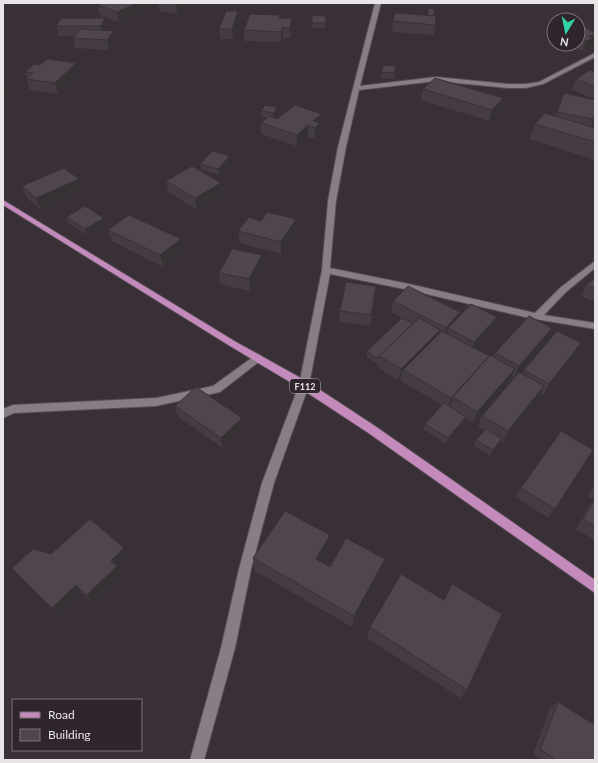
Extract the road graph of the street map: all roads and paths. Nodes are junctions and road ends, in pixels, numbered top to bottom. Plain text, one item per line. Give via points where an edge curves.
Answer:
1 (378, 3) edge
2 (595, 55) edge
3 (358, 88) junction
4 (3, 202) edge
5 (595, 264) edge
6 (326, 270) junction
7 (537, 316) junction
8 (595, 326) edge
9 (257, 358) junction
10 (304, 385) junction
11 (3, 414) edge
12 (595, 587) edge
13 (197, 760) edge

1 - 3 street
2 - 3 street via 541,83 526,86 436,79
3 - 6 street via 342,148 332,201
4 - 9 main road, F112
5 - 7 street via 563,290
6 - 7 street
6 - 10 street
7 - 8 street
9 - 10 main road, F112
9 - 11 street via 216,389 156,402 13,409
10 - 12 main road, F112 via 371,429
10 - 13 street via 268,483 245,569 228,648

